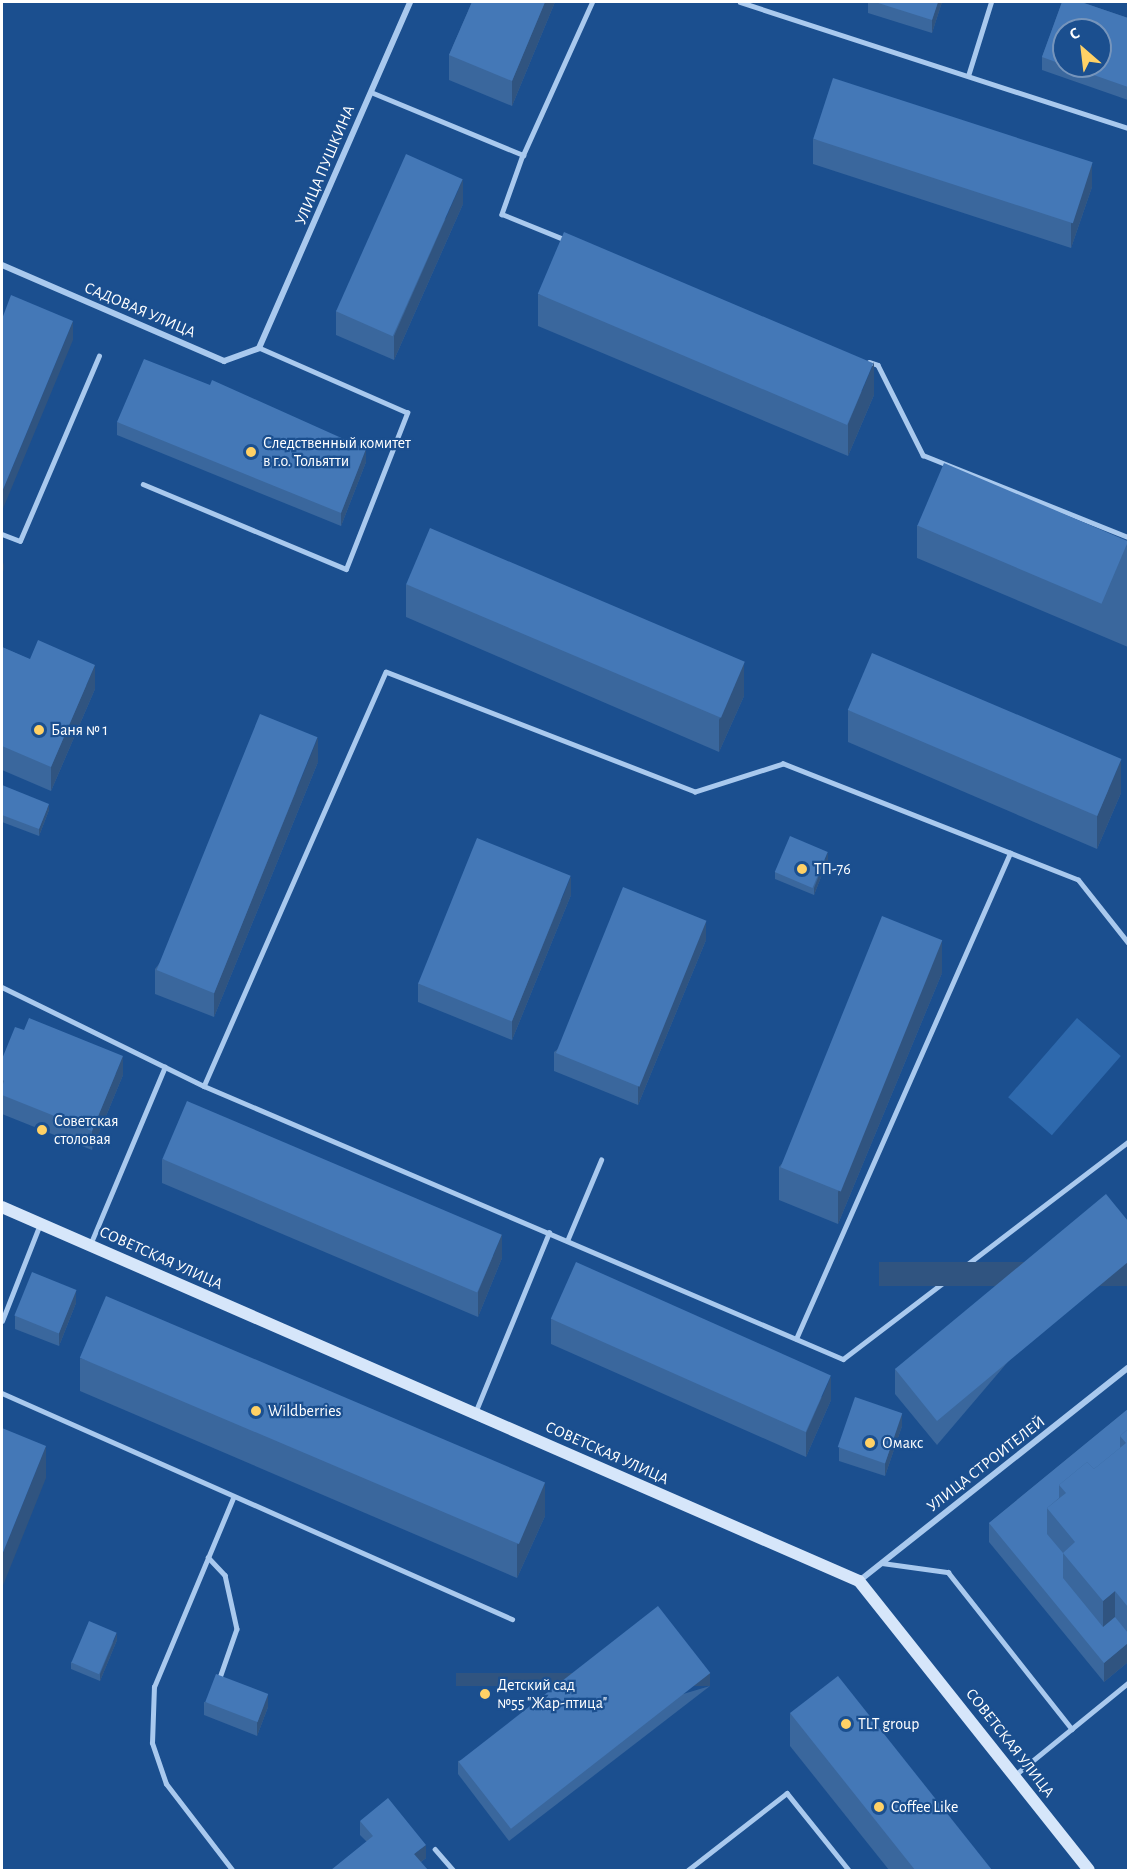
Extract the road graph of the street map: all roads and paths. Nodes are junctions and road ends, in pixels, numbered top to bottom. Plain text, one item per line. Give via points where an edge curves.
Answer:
1 (410, 2) edge
2 (592, 2) edge
3 (740, 2) edge
4 (991, 2) edge
5 (968, 76) junction
6 (371, 92) junction
7 (1128, 128) edge
8 (523, 155) junction
9 (574, 243) edge
10 (2, 264) edge
11 (259, 348) junction
12 (99, 356) dead end
13 (856, 356) edge
14 (143, 484) dead end
15 (2, 534) edge
16 (1128, 537) edge
17 (1010, 853) junction
18 (1128, 943) edge
19 (2, 987) edge
20 (165, 1066) junction
21 (204, 1086) junction
22 (1128, 1142) edge
23 (601, 1160) dead end
24 (2, 1207) edge
25 (40, 1224) junction
26 (549, 1233) junction
27 (567, 1241) junction
28 (90, 1245) junction
29 (2, 1321) edge
30 (796, 1339) junction
31 (1128, 1368) edge
32 (2, 1393) edge
33 (475, 1413) junction
34 (233, 1498) junction
35 (208, 1557) junction
36 (882, 1563) junction
37 (860, 1581) junction
38 (512, 1619) dead end
39 (221, 1675) edge
40 (1128, 1683) edge
41 (1072, 1729) junction
42 (1015, 1775) junction
43 (435, 1849) dead end
44 (232, 1870) edge
45 (453, 1870) edge
46 (688, 1870) edge
47 (849, 1870) edge
48 (1089, 1870) edge

1 - 6 street, УЛИЦА ПУШКИНА
2 - 8 lane
3 - 5 lane
4 - 5 lane
5 - 7 lane
6 - 8 lane
6 - 11 street, УЛИЦА ПУШКИНА
8 - 9 lane via 502,214
10 - 11 street, САДОВАЯ УЛИЦА via 224,361
11 - 14 lane via 407,413 346,569
12 - 15 lane via 20,541
13 - 16 lane via 878,365 923,455
17 - 18 lane via 1078,880
17 - 21 lane via 783,764 695,792 386,672
17 - 30 lane
19 - 20 lane
20 - 21 lane
20 - 28 lane
21 - 26 lane
22 - 30 lane via 843,1359
23 - 27 lane
24 - 25 main road, СОВЕТСКАЯ УЛИЦА
25 - 28 main road, СОВЕТСКАЯ УЛИЦА
25 - 29 lane
26 - 27 lane
26 - 33 lane
27 - 30 lane
28 - 33 main road, СОВЕТСКАЯ УЛИЦА
31 - 36 street, УЛИЦА СТРОИТЕЛЕЙ
32 - 34 lane
33 - 37 main road, СОВЕТСКАЯ УЛИЦА
34 - 35 lane
34 - 38 lane
35 - 39 lane via 225,1575 237,1629
35 - 44 lane via 154,1687 152,1743 166,1784
36 - 37 street, УЛИЦА СТРОИТЕЛЕЙ
36 - 41 lane via 948,1572
37 - 42 main road, СОВЕТСКАЯ УЛИЦА
40 - 41 lane
41 - 42 lane
42 - 48 main road, СОВЕТСКАЯ УЛИЦА
43 - 45 lane
46 - 47 lane via 787,1793

